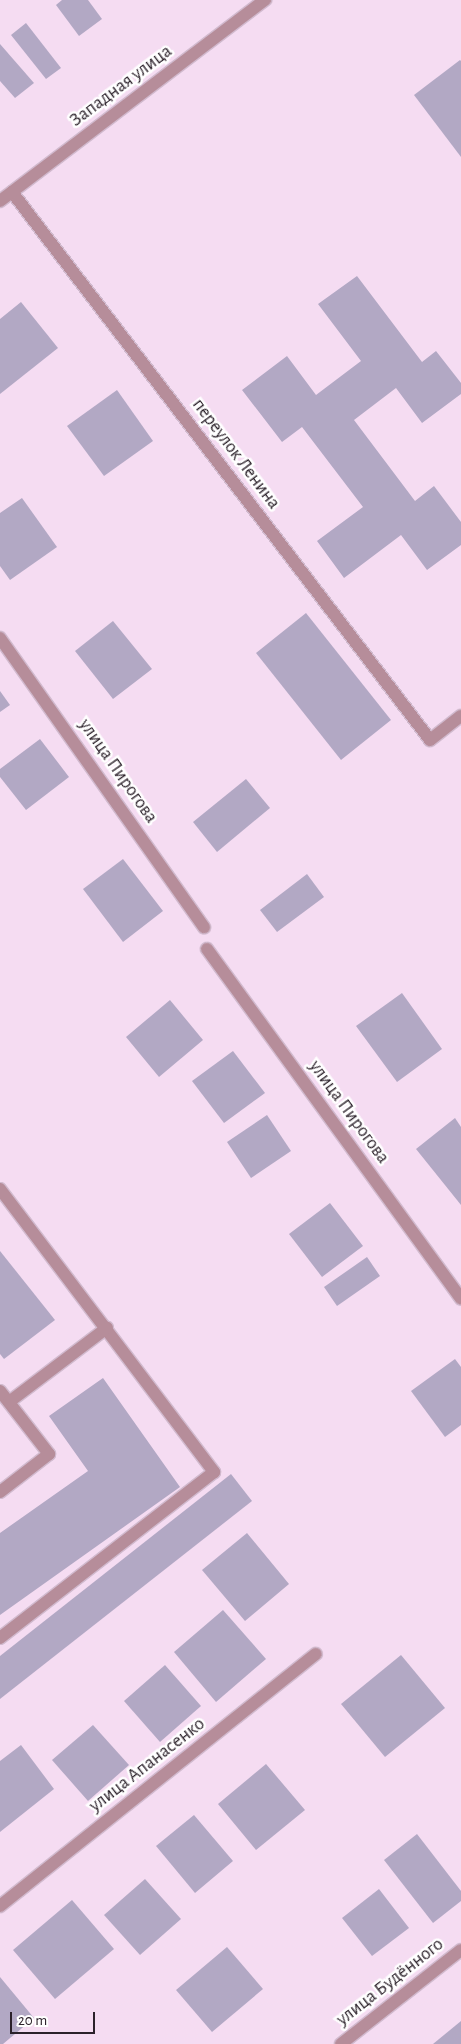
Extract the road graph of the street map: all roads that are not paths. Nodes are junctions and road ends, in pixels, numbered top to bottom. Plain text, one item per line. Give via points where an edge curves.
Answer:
1 (265, 0) edge
2 (12, 192) junction
3 (0, 201) edge
4 (0, 638) edge
5 (461, 716) edge
6 (204, 927) dead end
7 (207, 949) dead end
8 (0, 1189) edge
9 (461, 1298) edge
10 (106, 1328) junction
11 (0, 1390) edge
12 (9, 1402) junction
13 (0, 1492) edge
14 (0, 1638) edge
15 (316, 1654) dead end
16 (0, 1906) edge
17 (461, 1950) edge
18 (341, 2044) edge

1 - 2 street, Западная улица
2 - 3 street, Западная улица
2 - 5 street, переулок Ленина via 430,740
4 - 6 street, улица Пирогова
7 - 9 street, улица Пирогова
8 - 10 street
10 - 12 street
10 - 14 street via 214,1472
11 - 12 street
12 - 13 street via 49,1454
15 - 16 street, улица Апанасенко
17 - 18 street, улица Будённого

